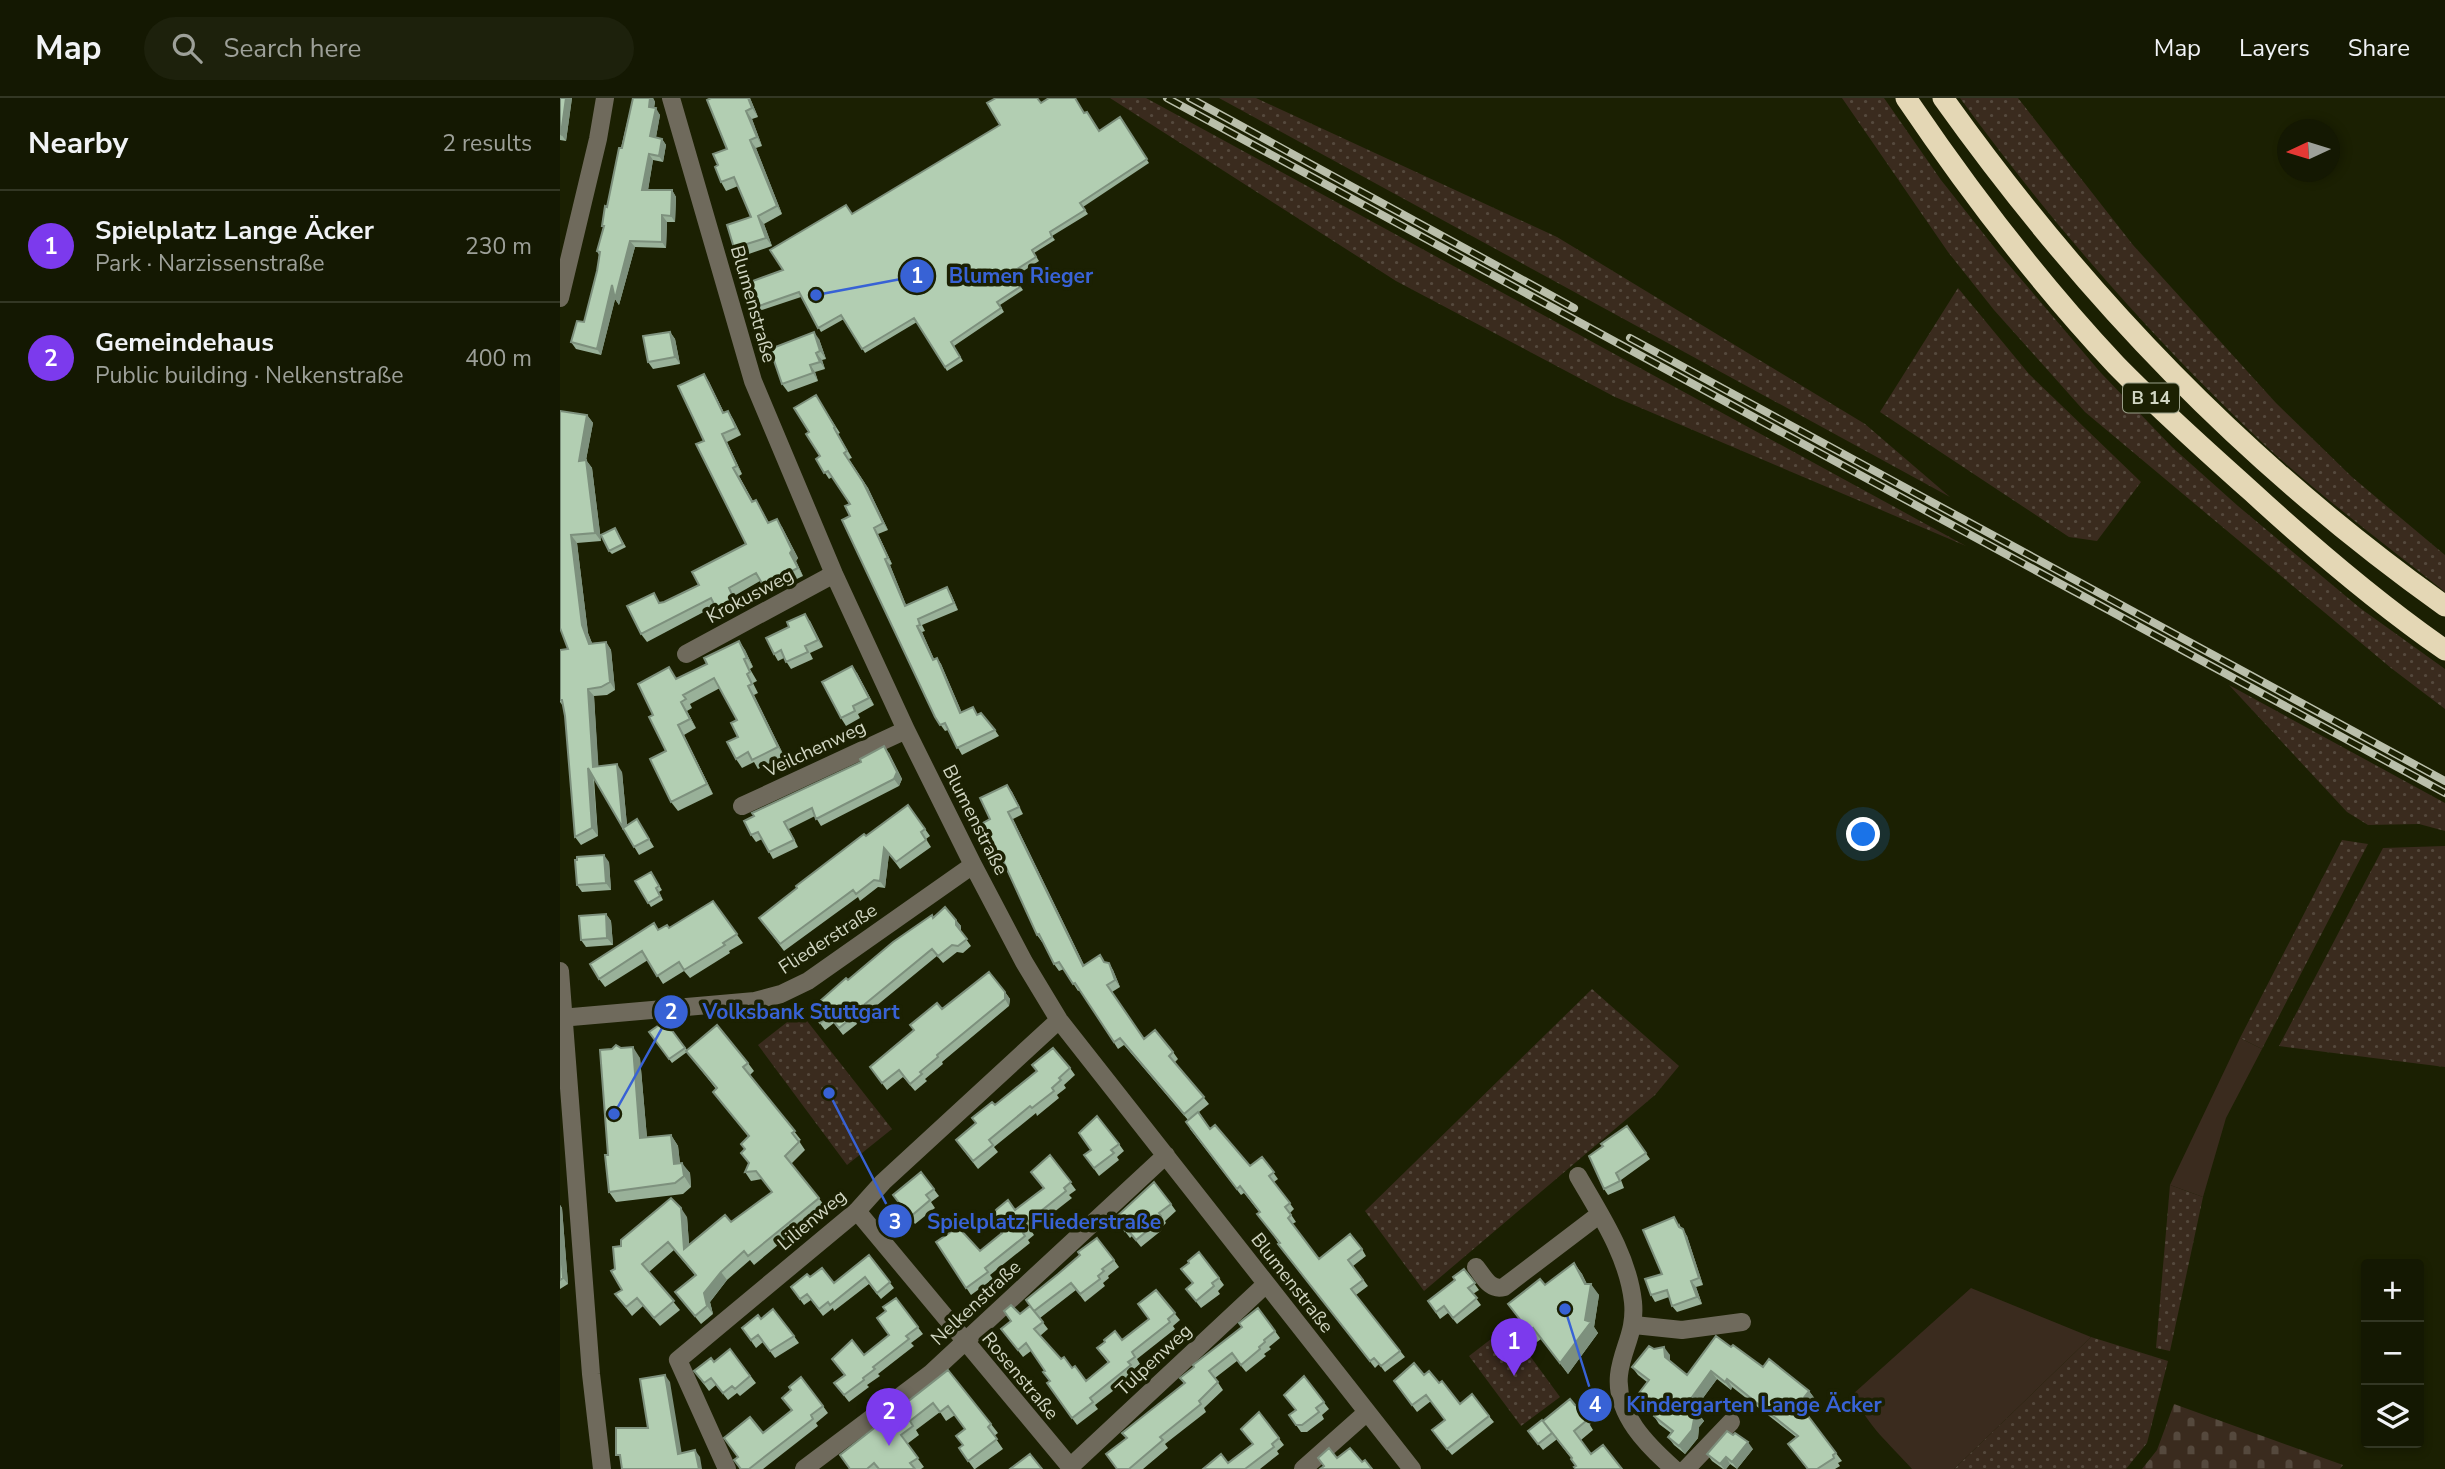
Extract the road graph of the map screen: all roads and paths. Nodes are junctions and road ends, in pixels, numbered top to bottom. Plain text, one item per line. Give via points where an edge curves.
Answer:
1 (605, 98) edge
2 (671, 98) edge
3 (1906, 98) edge
4 (1943, 98) edge
5 (560, 298) edge
6 (834, 575) junction
7 (2445, 606) edge
8 (2445, 650) edge
9 (686, 654) dead end
10 (906, 730) junction
11 (741, 806) dead end
12 (973, 865) junction
13 (560, 971) edge
14 (562, 1018) edge
15 (1059, 1020) junction
16 (1166, 1155) junction
17 (1578, 1176) dead end
18 (857, 1211) junction
19 (1600, 1213) junction
20 (1476, 1267) dead end
21 (1266, 1284) junction
22 (1742, 1322) dead end
23 (1634, 1325) junction
24 (964, 1342) junction
25 (1366, 1413) junction
26 (1731, 1422) dead end
27 (1071, 1468) edge
28 (601, 1469) edge
29 (727, 1469) edge
30 (804, 1469) edge
31 (1303, 1469) edge
32 (1412, 1469) edge
33 (1674, 1469) edge
34 (1686, 1469) edge

1 - 5 street
2 - 6 street, Blumenstraße via 753,381
3 - 8 highway, B 14 via 2016,247 2118,366 2323,557
4 - 7 highway, B 14 via 2061,253 2199,402 2276,474
6 - 9 street, Krokusweg
6 - 10 street, Blumenstraße
10 - 11 street, Veilchenweg
10 - 12 street, Blumenstraße
12 - 14 street, Fliederstraße via 808,981 781,994 723,1006
12 - 15 street, Blumenstraße
13 - 14 street
14 - 28 street
15 - 16 street, Blumenstraße
15 - 18 street, Lilienweg
16 - 21 street, Blumenstraße
16 - 24 street, Nelkenstraße
17 - 19 street
18 - 24 street, Rosenstraße
18 - 29 street, Lilienweg via 678,1360
19 - 20 street via 1504,1287 1492,1287
19 - 23 street via 1630,1283
21 - 25 street, Blumenstraße
21 - 27 street, Tulpenweg
22 - 23 street via 1682,1330
23 - 33 street via 1619,1375 1621,1394 1636,1430
24 - 27 street, Rosenstraße
24 - 30 street, Nelkenstraße via 930,1374
25 - 31 street
25 - 32 street, Blumenstraße
26 - 34 street

